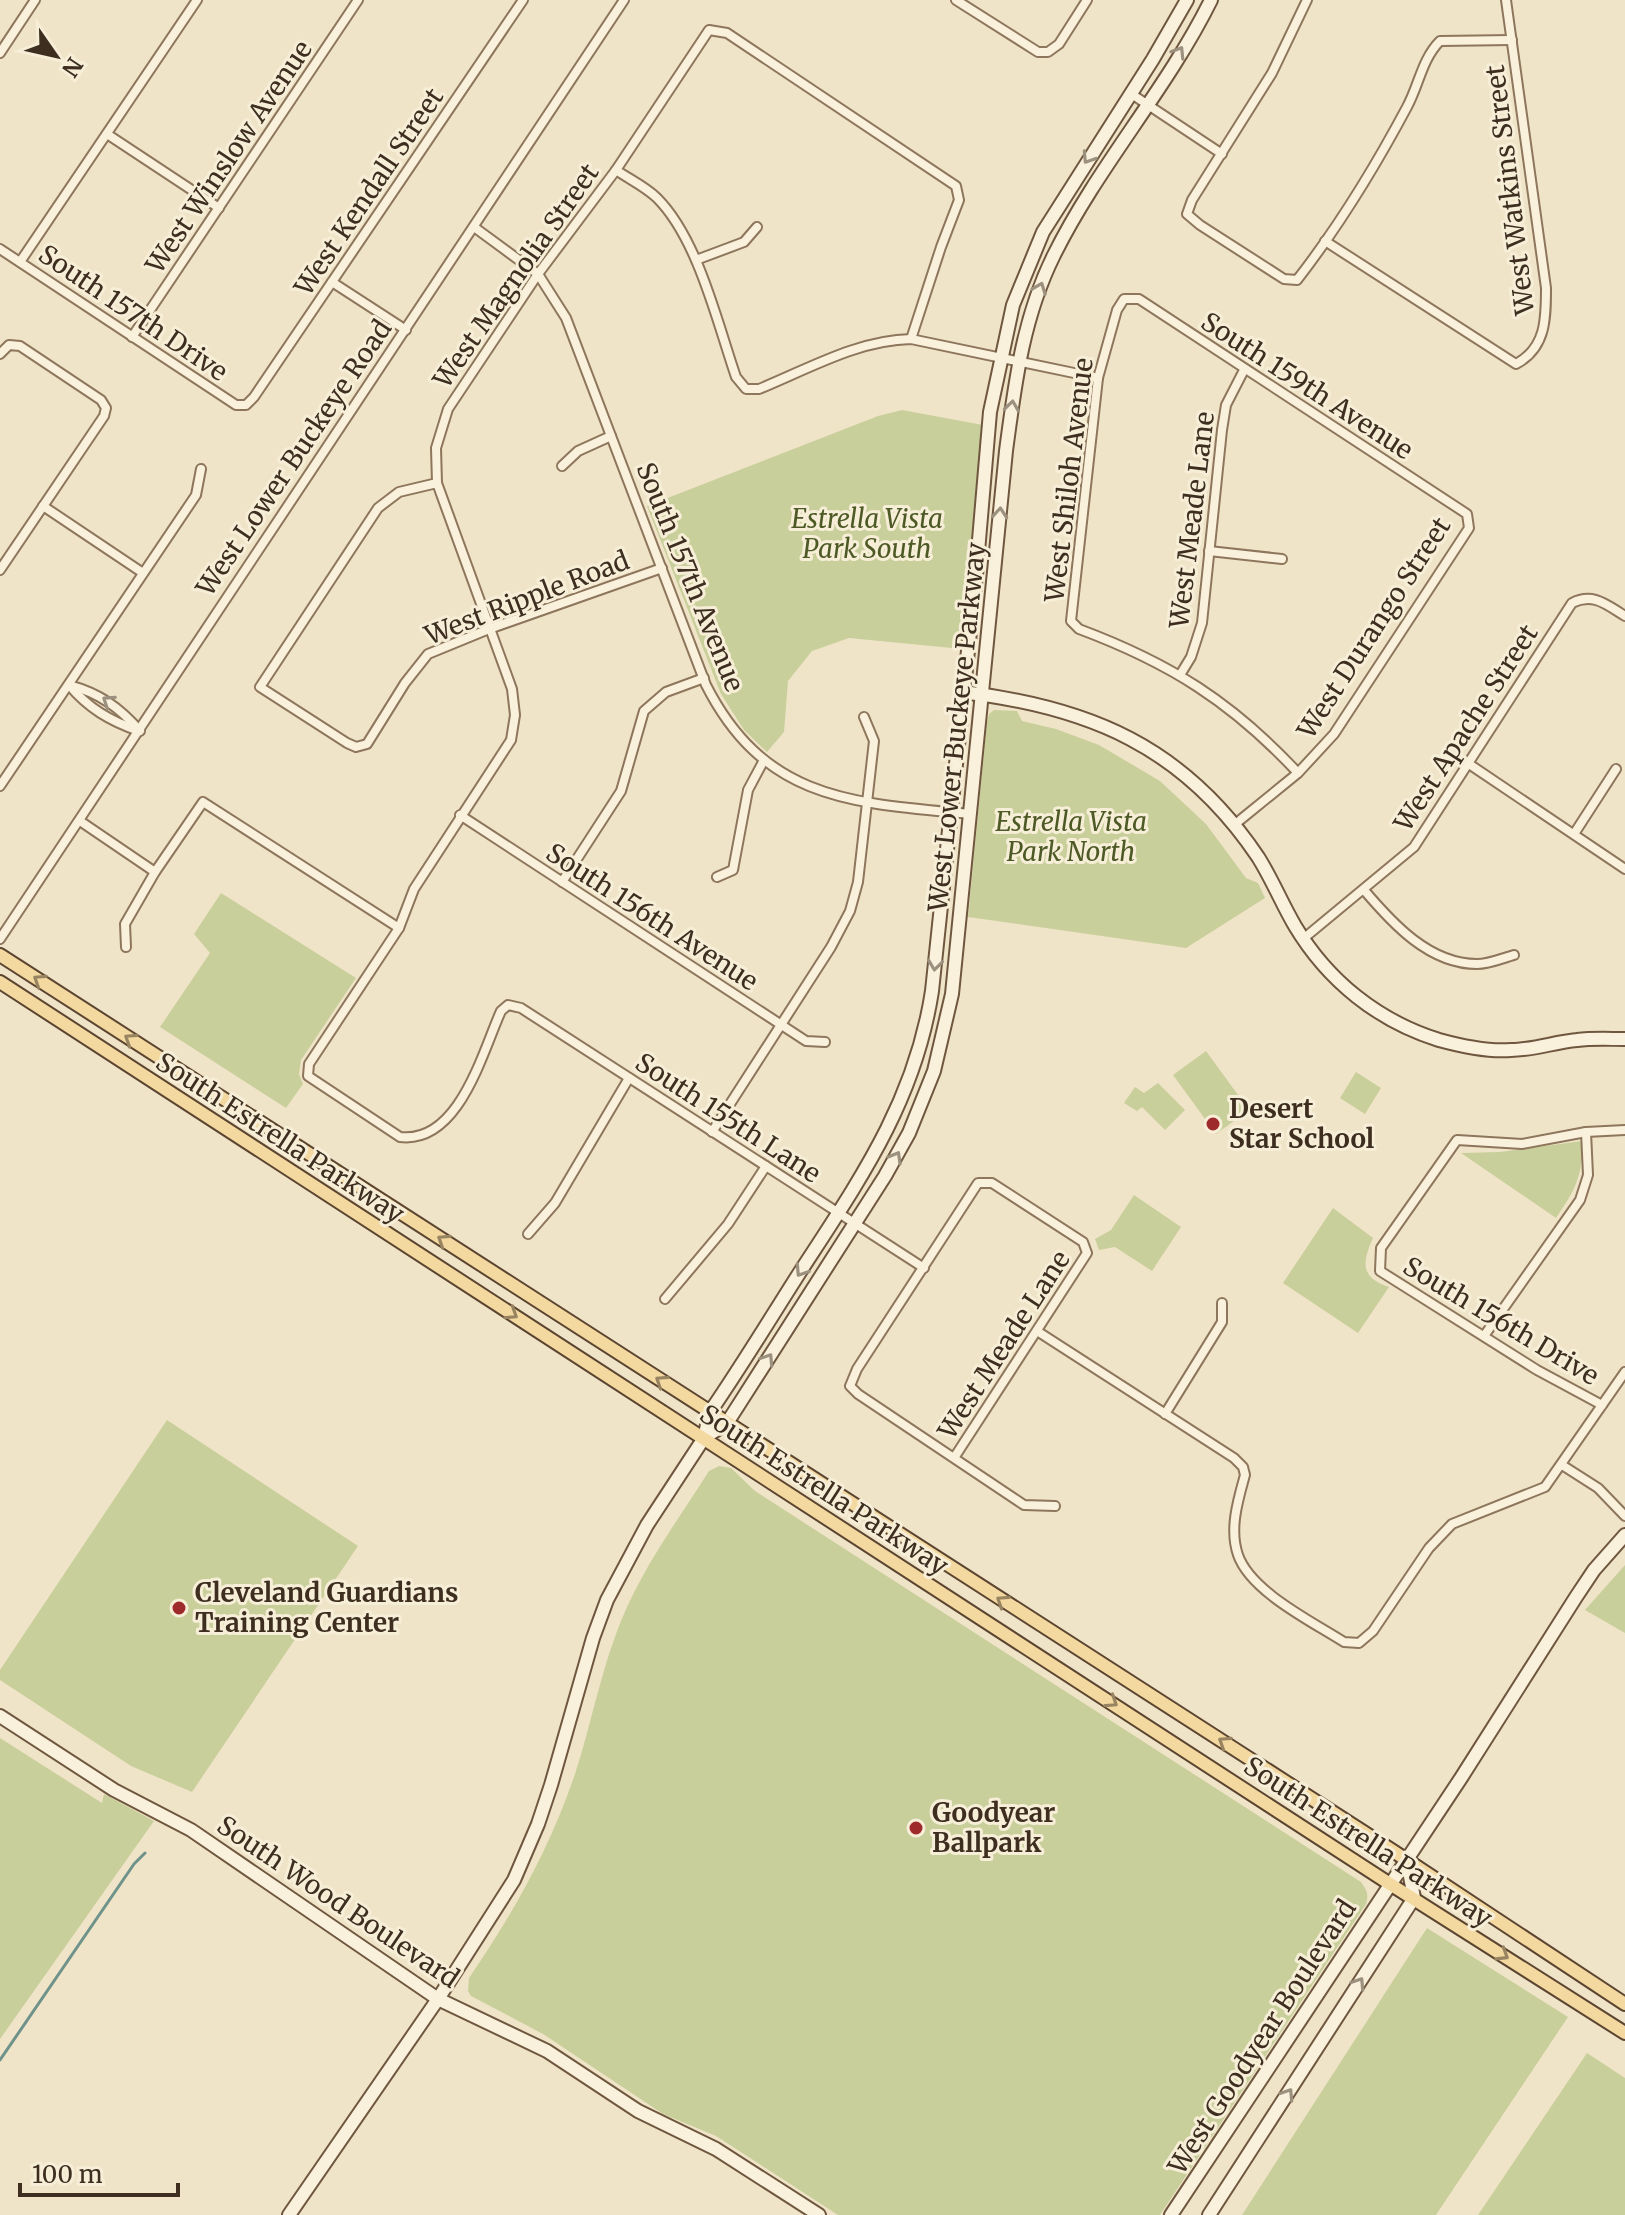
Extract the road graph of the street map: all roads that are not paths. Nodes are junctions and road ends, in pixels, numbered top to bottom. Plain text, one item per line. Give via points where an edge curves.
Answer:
1 (35, 0) edge
2 (197, 0) edge
3 (358, 0) edge
4 (523, 0) edge
5 (624, 0) edge
6 (956, 0) edge
7 (1087, 0) edge
8 (1187, 0) edge
9 (1211, 0) edge
10 (1307, 0) edge
11 (1506, 0) edge
12 (1512, 40) junction
13 (1, 49) edge
14 (1130, 93) junction
15 (1147, 104) junction
16 (107, 134) junction
17 (1222, 154) junction
18 (616, 170) junction
19 (219, 208) junction
20 (474, 227) junction
21 (757, 227) dead end
22 (1325, 241) junction
23 (0, 249) edge
24 (696, 260) junction
25 (20, 262) junction
26 (538, 274) junction
27 (332, 282) junction
28 (1124, 299) joint
29 (406, 330) junction
30 (132, 337) junction
31 (911, 339) junction
32 (0, 354) edge
33 (999, 359) junction
34 (1018, 362) junction
35 (1244, 370) junction
36 (1098, 378) junction
37 (246, 405) joint
38 (611, 436) junction
39 (562, 466) dead end
40 (201, 469) dead end
41 (437, 483) junction
42 (43, 506) junction
43 (1467, 514) joint
44 (1209, 551) junction
45 (1282, 559) dead end
46 (662, 568) junction
47 (0, 570) edge
48 (143, 573) junction
49 (1625, 616) edge
50 (489, 629) junction
51 (1180, 675) junction
52 (704, 678) junction
53 (69, 685) junction
54 (962, 692) junction
55 (983, 695) junction
56 (864, 717) dead end
57 (140, 731) junction
58 (764, 760) junction
59 (1469, 764) junction
60 (1616, 769) dead end
61 (1298, 773) junction
62 (0, 786) edge
63 (866, 801) junction
64 (950, 812) junction
65 (970, 814) junction
66 (460, 815) junction
67 (80, 821) junction
68 (1234, 825) junction
69 (1574, 834) junction
70 (1625, 869) edge
71 (155, 872) junction
72 (717, 877) dead end
73 (562, 882) junction
74 (1364, 890) junction
75 (399, 928) junction
76 (0, 939) edge
77 (1303, 939) junction
78 (126, 947) dead end
79 (0, 955) edge
80 (1514, 955) dead end
81 (0, 982) edge
82 (781, 1025) junction
83 (1625, 1039) edge
84 (825, 1042) dead end
85 (629, 1078) junction
86 (1625, 1130) edge
87 (712, 1132) junction
88 (1586, 1132) junction
89 (766, 1166) junction
90 (838, 1213) junction
91 (855, 1223) junction
92 (528, 1234) dead end
93 (924, 1268) junction
94 (665, 1299) dead end
95 (1222, 1303) dead end
96 (1037, 1331) junction
97 (1484, 1336) junction
98 (1625, 1372) edge
99 (1602, 1405) junction
100 (710, 1412) junction
101 (1165, 1414) junction
102 (727, 1423) junction
103 (704, 1438) junction
104 (954, 1458) junction
105 (1562, 1465) junction
106 (1055, 1506) dead end
107 (1625, 1516) edge
108 (1625, 1535) edge
109 (0, 1716) edge
110 (1407, 1860) junction
111 (1390, 1884) junction
112 (1414, 1898) junction
113 (438, 1999) junction
114 (1625, 2004) edge
115 (1625, 2033) edge
116 (289, 2215) edge
117 (819, 2215) edge
118 (1171, 2215) edge
119 (1209, 2215) edge

1 - 13 street
2 - 16 street
3 - 19 street, West Winslow Avenue
4 - 27 street, West Kendall Street
5 - 20 street, West Lower Buckeye Road
6 - 7 street via 1038,52 1059,44
8 - 14 main road, West Lower Buckeye Parkway
15 -> 9 main road, West Lower Buckeye Parkway
10 - 17 street via 1272,73
11 - 12 street, West Watkins Street
12 - 22 street via 1440,41 1430,51 1409,103
12 - 22 street, West Watkins Street via 1546,288 1546,326 1530,357 1516,364
14 - 15 street
14 -> 33 main road, West Lower Buckeye Parkway via 1043,232 1013,305
15 - 17 street
34 -> 15 main road, West Lower Buckeye Parkway via 1052,258
16 - 19 street
16 - 25 street
17 - 22 street via 1187,214 1200,225 1284,279 1297,280
18 - 24 street via 656,196 680,225
18 - 26 street, West Magnolia Street
18 - 31 street, West Magnolia Street via 709,30 727,33 956,186 959,200
19 - 30 street, West Winslow Avenue
20 - 26 street, South 157th Avenue
20 - 29 street, West Lower Buckeye Road
21 - 24 street via 744,242
23 - 25 street, South 157th Drive
24 - 31 street via 736,377 746,389 759,389 865,345
25 - 30 street, South 157th Drive
26 - 38 street, South 157th Avenue via 566,318
26 - 41 street, West Magnolia Street via 448,409 436,448
27 - 29 street
27 - 37 street, West Kendall Street
28 - 35 street, South 159th Avenue via 1139,299
28 - 36 street, West Shiloh Avenue
29 - 57 street, West Lower Buckeye Road
30 - 37 street, South 157th Drive via 236,405
31 - 33 street
32 - 42 street via 9,345 20,346 106,408
33 - 34 street
33 - 54 main road, West Lower Buckeye Parkway
34 - 36 street
55 -> 34 main road, West Lower Buckeye Parkway
35 - 43 street, South 159th Avenue
35 - 44 street, West Meade Lane via 1226,405
36 - 51 street, West Shiloh Avenue via 1071,621
38 - 39 street via 578,451
38 - 46 street, South 157th Avenue
40 - 48 street via 196,495
41 - 50 street
41 - 50 street, West Ripple Road via 399,492 378,508 260,687 356,747 367,744 428,654
42 - 47 street
42 - 48 street
43 - 61 street, West Durango Street via 1469,528 1334,734
44 - 45 street
44 - 51 street, West Meade Lane via 1202,623
46 - 50 street, West Ripple Road
46 - 52 street, South 157th Avenue
48 - 53 street
49 - 59 street, West Apache Street via 1600,600 1583,597 1572,603
50 - 66 street via 512,689 515,715 511,740
51 - 61 street via 1238,714
52 - 58 street, South 157th Avenue via 728,724
52 - 73 street via 666,692 644,711 621,791
53 - 57 street via 84,703
57 -> 53 street via 123,711 93,691
53 - 62 street
54 - 55 main road
54 - 64 main road, West Lower Buckeye Parkway
55 - 65 main road, West Lower Buckeye Parkway
55 - 68 main road via 1057,709 1123,734 1188,778
56 - 63 street via 874,741
57 - 67 street, West Lower Buckeye Road
58 - 63 street, South 157th Avenue via 811,788
58 - 72 street via 748,790 733,870
59 - 69 street
59 - 74 street, West Apache Street via 1414,847
60 - 69 street
61 - 68 street, West Durango Street
63 - 64 street, South 157th Avenue
63 - 82 street via 850,911
64 - 65 street, South 157th Avenue
64 -> 90 main road, West Lower Buckeye Parkway via 927,1021 890,1126
91 -> 65 main road, West Lower Buckeye Parkway via 905,1141 934,1071 952,994
66 - 73 street, South 156th Avenue
66 - 75 street via 414,889
67 - 71 street
67 - 76 street, West Lower Buckeye Road
68 - 77 main road via 1260,860
69 - 70 street
71 - 75 street via 203,802
71 - 78 street via 125,924
73 - 82 street, South 156th Avenue
74 - 77 street, West Apache Street
74 - 80 street via 1395,927 1447,958 1478,964
75 - 85 street, South 155th Lane via 309,1064 308,1076 400,1137 435,1129 457,1107 508,1005 521,1008
77 - 83 main road via 1362,1002 1405,1027 1442,1040 1510,1051 1580,1039
100 -> 79 main road, South Estrella Parkway
81 -> 103 main road, South Estrella Parkway
82 - 84 street, South 156th Avenue via 806,1041
82 - 87 street
85 - 87 street, South 155th Lane
85 - 92 street via 555,1203
86 - 88 street
87 - 89 street, South 155th Lane
88 - 97 street via 1588,1175 1580,1200
88 - 97 street, South 156th Drive via 1522,1144 1457,1140 1381,1248 1380,1271
89 - 90 street, South 155th Lane
89 - 94 street via 728,1224
90 - 91 street, South 155th Lane
90 -> 100 main road, West Lower Buckeye Parkway
91 - 93 street, South 155th Lane
102 -> 91 main road, West Lower Buckeye Parkway
93 - 96 street, West Meade Lane via 978,1183 992,1183 1083,1242 1087,1253
93 - 104 street via 850,1386
95 - 101 street via 1222,1322
96 - 101 street
96 - 104 street, West Meade Lane
97 - 99 street, South 156th Drive
98 - 99 street
99 - 105 street
100 - 102 main road, South Estrella Parkway
100 - 103 main road, West Lower Buckeye Parkway
101 - 105 street via 1243,1467 1234,1527 1238,1557 1266,1592 1344,1642 1359,1643 1373,1631 1429,1548 1452,1524 1545,1487
102 - 103 main road, West Lower Buckeye Parkway
110 -> 102 main road, South Estrella Parkway
103 -> 111 main road, South Estrella Parkway
103 - 113 main road, West Lower Buckeye Parkway via 647,1525 607,1600 524,1859
104 - 106 street via 1024,1505
105 - 107 street via 1598,1488
108 - 110 main road via 1594,1570
109 - 113 main road, South Wood Boulevard via 114,1790 195,1832
110 - 111 main road, West Goodyear Boulevard
110 - 112 main road
110 - 114 main road, South Estrella Parkway
111 - 112 main road, South Estrella Parkway
111 - 118 main road, West Goodyear Boulevard
112 -> 115 main road, South Estrella Parkway
119 -> 112 main road, West Goodyear Boulevard
113 - 116 main road
113 - 117 main road, South Wood Boulevard via 547,2051 638,2111 716,2149

